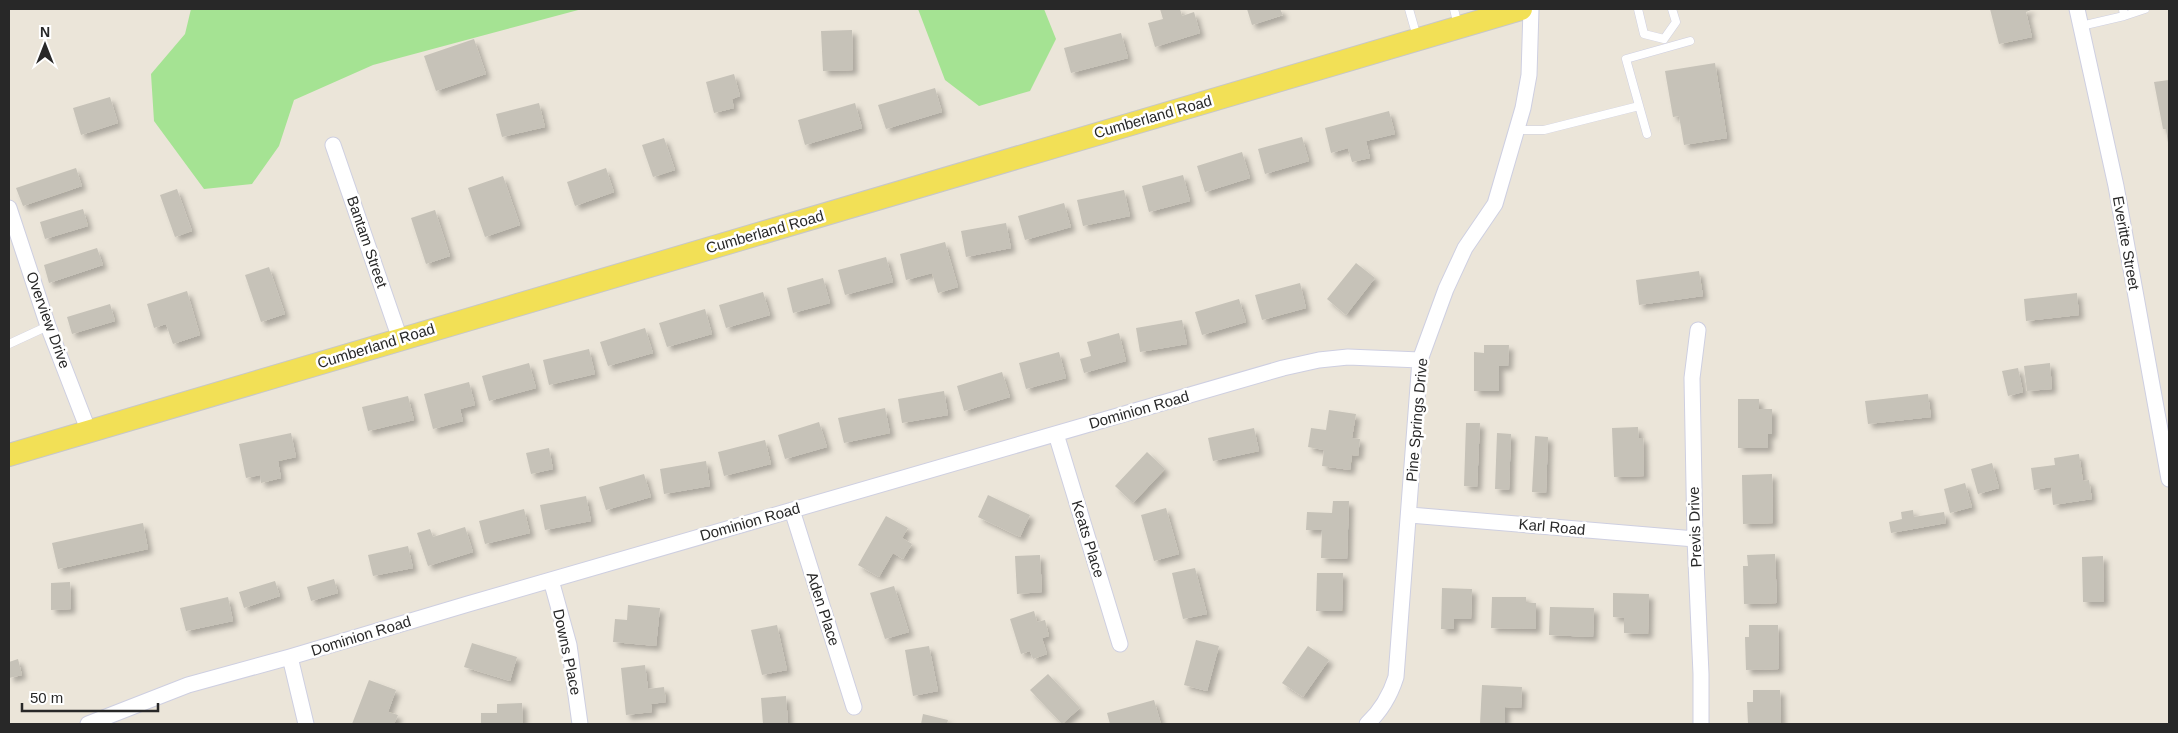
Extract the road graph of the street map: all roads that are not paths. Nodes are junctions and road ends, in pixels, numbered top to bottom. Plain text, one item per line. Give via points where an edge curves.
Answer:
1 (1409, 9) edge
2 (1521, 9) edge
3 (1530, 9) edge
4 (1638, 9) edge
5 (1672, 9) edge
6 (2077, 9) edge
7 (2145, 9) edge
8 (2124, 13) edge
9 (1456, 18) edge
10 (2081, 26) junction
11 (1418, 39) junction
12 (1690, 41) dead end
13 (1666, 43) junction
14 (1639, 106) junction
15 (1516, 130) junction
16 (1647, 134) dead end
17 (333, 145) dead end
18 (9, 208) edge
19 (48, 326) junction
20 (1698, 330) dead end
21 (400, 339) junction
22 (9, 344) edge
23 (1420, 360) junction
24 (89, 432) junction
25 (1056, 434) junction
26 (9, 455) edge
27 (2169, 479) edge
28 (792, 510) junction
29 (1410, 515) junction
30 (1695, 539) junction
31 (552, 580) junction
32 (1120, 644) dead end
33 (290, 657) junction
34 (854, 707) dead end
35 (88, 724) edge
36 (306, 724) edge
37 (580, 724) edge
38 (1367, 724) edge
39 (1701, 724) edge

1 - 11 lane
2 - 9 main road, Cumberland Road
3 - 15 street, Pine Springs Drive via 1529,75
4 - 13 lane via 1644,34
5 - 13 lane via 1676,22
6 - 10 street, Everitte Street
7 - 8 lane
8 - 10 lane
9 - 11 main road, Cumberland Road
10 - 27 street, Everitte Street via 2116,186
11 - 21 main road, Cumberland Road
12 - 13 lane
13 - 14 lane via 1626,59
14 - 15 lane via 1544,130
14 - 16 lane
15 - 23 street, Pine Springs Drive via 1495,204 1465,248
17 - 21 street, Bantam Street
18 - 19 street, Overview Drive
19 - 22 lane
19 - 24 street, Overview Drive
20 - 30 street, Previs Drive via 1692,378
21 - 24 main road, Cumberland Road
23 - 25 street, Dominion Road via 1348,357 1319,360
23 - 29 street, Pine Springs Drive
24 - 26 main road, Cumberland Road
25 - 28 street, Dominion Road
25 - 32 street, Keats Place
28 - 31 street, Dominion Road
28 - 34 street, Aden Place
29 - 30 street, Karl Road
29 - 38 street, Pine Springs Drive via 1396,677 1389,697
30 - 39 street, Previs Drive
31 - 33 street, Dominion Road
31 - 37 street, Downs Place via 569,645
33 - 35 street, Dominion Road via 188,684
33 - 36 street

